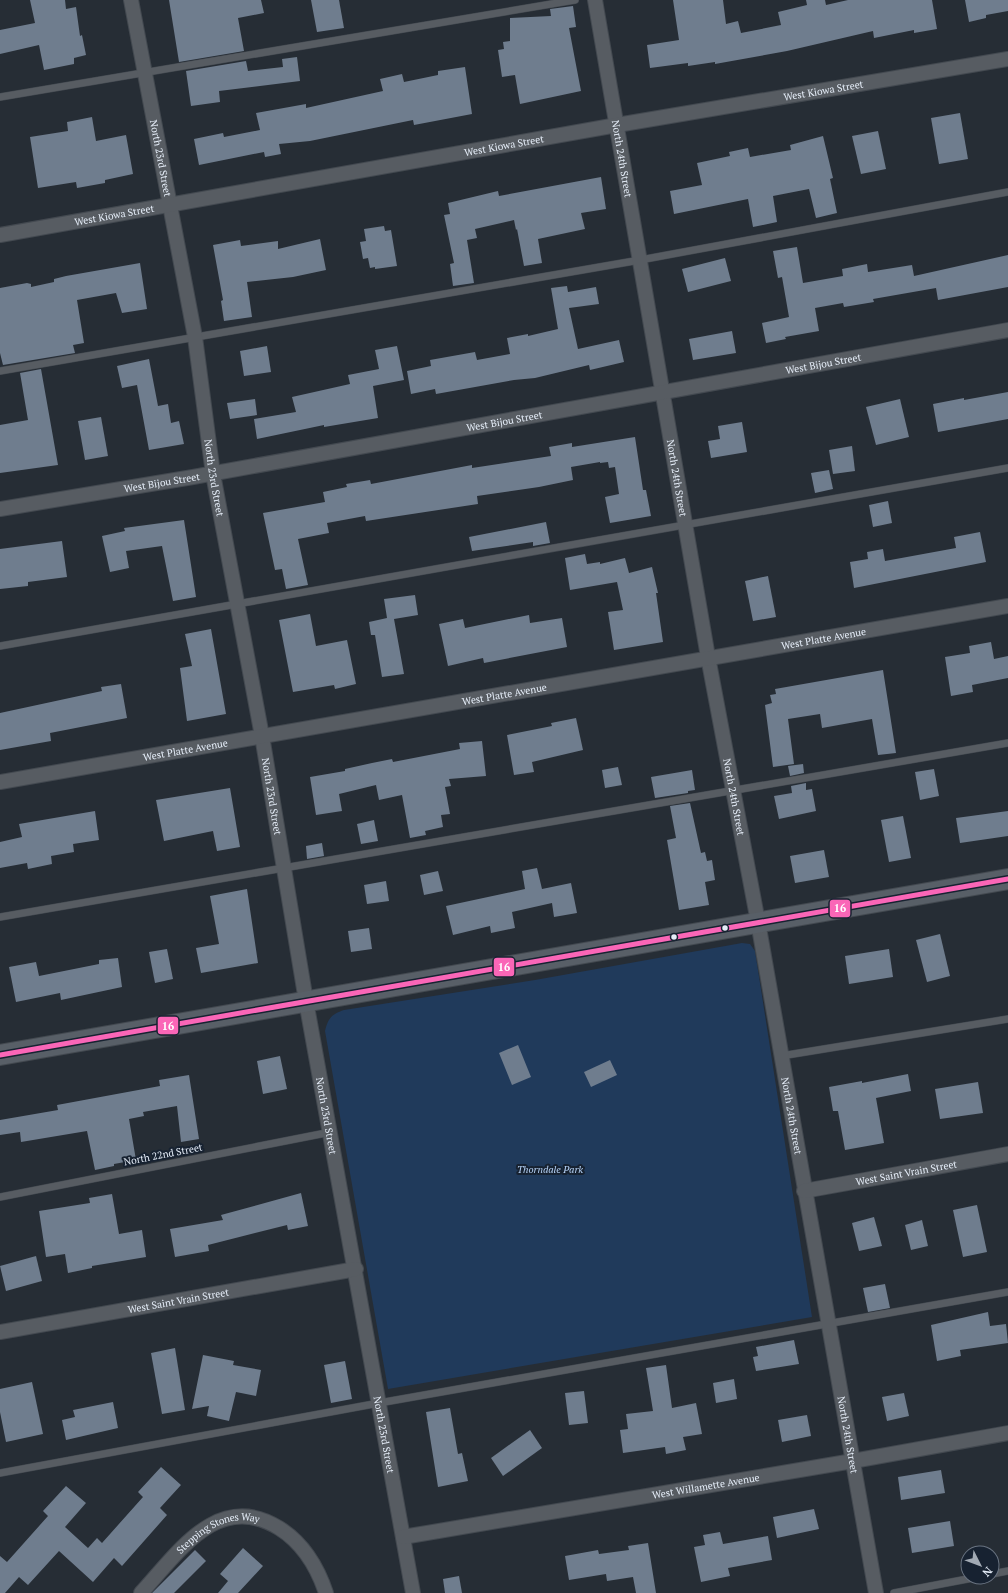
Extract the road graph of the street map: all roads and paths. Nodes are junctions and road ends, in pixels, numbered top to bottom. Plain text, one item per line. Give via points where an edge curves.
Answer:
1 (131, 0) edge
2 (575, 0) edge
3 (595, 0) edge
4 (1008, 58) edge
5 (143, 72) junction
6 (0, 98) edge
7 (617, 125) junction
8 (1008, 192) edge
9 (169, 206) junction
10 (0, 235) edge
11 (640, 260) junction
12 (1008, 330) edge
13 (195, 338) junction
14 (0, 371) edge
15 (662, 393) junction
16 (1008, 468) edge
17 (213, 474) junction
18 (0, 509) edge
19 (684, 523) junction
20 (237, 605) junction
21 (1008, 606) edge
22 (0, 646) edge
23 (708, 657) junction
24 (262, 736) junction
25 (1008, 743) edge
26 (0, 782) edge
27 (733, 790) junction
28 (284, 867) junction
29 (1008, 879) edge
30 (0, 917) edge
31 (758, 922) junction
32 (306, 1001) junction
33 (1008, 1019) edge
34 (0, 1055) edge
35 (781, 1056) junction
36 (330, 1132) junction
37 (1008, 1154) edge
38 (804, 1191) junction
39 (0, 1197) edge
40 (356, 1268) junction
41 (1008, 1292) edge
42 (828, 1322) junction
43 (0, 1332) edge
44 (379, 1403) junction
45 (1008, 1433) edge
46 (853, 1461) junction
47 (0, 1473) edge
48 (403, 1537) junction
49 (960, 1580) edge
50 (141, 1593) edge
51 (326, 1593) edge
52 (412, 1593) edge
53 (876, 1593) edge
54 (894, 1593) edge

1 - 5 street, North 23rd Street
2 - 5 lane
3 - 7 street, North 24th Street
4 - 7 street, West Kiowa Street
5 - 6 lane
5 - 9 street, North 23rd Street
7 - 9 street, West Kiowa Street
7 - 11 street, North 24th Street
8 - 11 lane
9 - 10 street, West Kiowa Street
9 - 13 street, North 23rd Street
11 - 13 lane
11 - 15 street, North 24th Street
12 - 15 street, West Bijou Street
13 - 14 lane
13 - 17 street, North 23rd Street
15 - 17 street, West Bijou Street
15 - 19 street, North 24th Street
16 - 19 lane
17 - 18 street, West Bijou Street
17 - 20 street, North 23rd Street
19 - 20 lane
19 - 23 street, North 24th Street
20 - 22 lane
20 - 24 street, North 23rd Street
21 - 23 street, West Platte Avenue
23 - 24 street, West Platte Avenue
23 - 27 street, North 24th Street
24 - 26 street, West Platte Avenue
24 - 28 street, North 23rd Street
25 - 27 lane
27 - 28 lane
27 - 31 street, North 24th Street
28 - 30 lane
28 - 32 street, North 23rd Street
29 - 31 main road
31 - 32 main road
31 - 35 street, North 24th Street
32 - 34 main road
32 - 36 street, North 23rd Street
33 - 35 lane
35 - 38 street, North 24th Street
36 - 39 lane, North 22nd Street
36 - 40 street, North 23rd Street
37 - 38 street, West Saint Vrain Street
38 - 42 street, North 24th Street
40 - 43 street, West Saint Vrain Street
40 - 44 street, North 23rd Street
41 - 42 lane
42 - 44 lane
42 - 46 street, North 24th Street
44 - 47 lane
44 - 48 street, North 23rd Street
45 - 46 street, West Willamette Avenue
46 - 48 street, West Willamette Avenue
46 - 53 street, North 24th Street
48 - 52 street, North 23rd Street
49 - 54 lane
50 - 51 street, Stepping Stones Way via 194,1537 218,1520 241,1515 253,1516 268,1522 296,1542 314,1565

